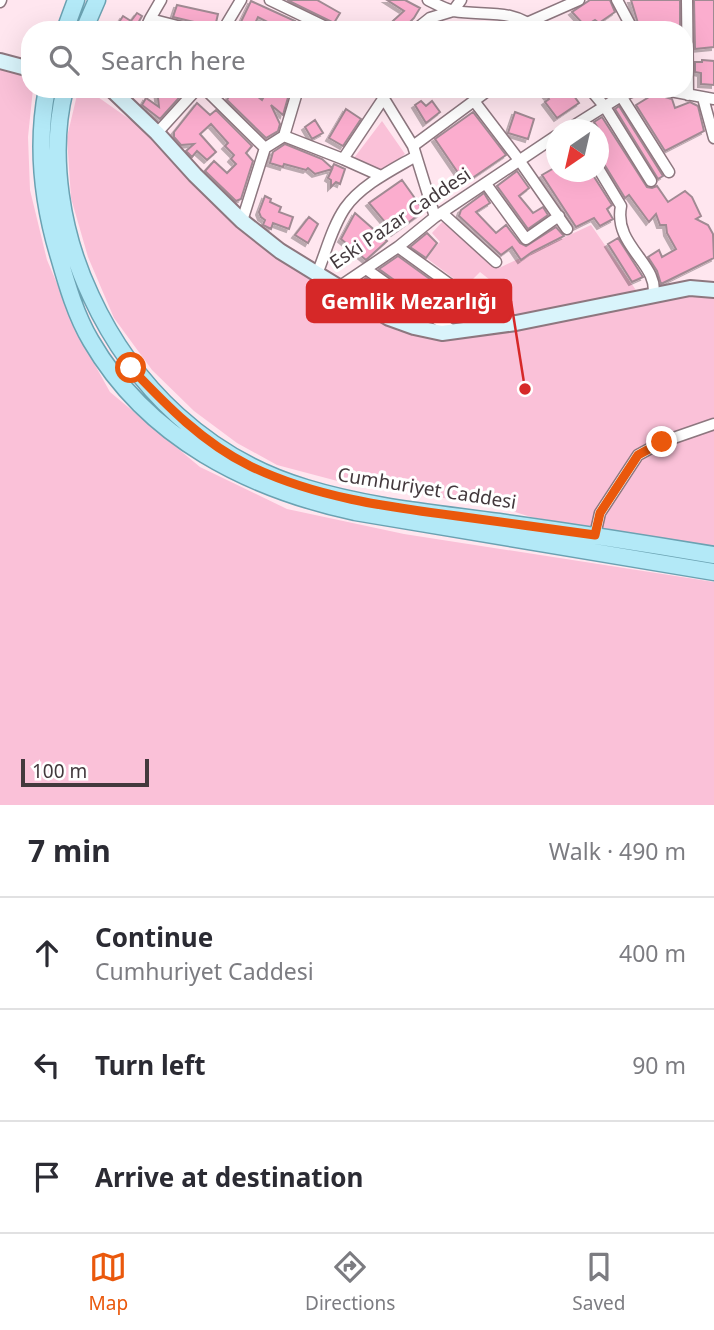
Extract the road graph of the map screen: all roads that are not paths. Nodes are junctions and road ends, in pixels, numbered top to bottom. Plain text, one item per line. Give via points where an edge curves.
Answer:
1 (76, 0) edge
2 (97, 0) edge
3 (161, 0) edge
4 (241, 0) edge
5 (270, 0) edge
6 (428, 0) edge
7 (461, 0) edge
8 (579, 0) edge
9 (617, 0) edge
10 (687, 0) edge
11 (453, 11) junction
12 (150, 19) joint
13 (68, 21) edge
14 (88, 21) edge
15 (158, 21) edge
16 (228, 21) edge
17 (313, 21) edge
18 (426, 21) edge
19 (523, 21) edge
20 (542, 21) edge
21 (628, 21) edge
22 (687, 21) edge
23 (0, 61) edge
24 (21, 67) edge
25 (46, 98) edge
26 (67, 98) edge
27 (120, 98) edge
28 (189, 98) edge
29 (214, 98) edge
30 (295, 98) edge
31 (378, 98) edge
32 (382, 98) edge
33 (478, 98) edge
34 (598, 98) edge
35 (618, 98) edge
36 (622, 98) edge
37 (709, 99) edge
38 (474, 101) junction
39 (605, 107) junction
40 (586, 119) edge
41 (158, 133) junction
42 (284, 136) junction
43 (714, 138) edge
44 (546, 142) edge
45 (265, 148) junction
46 (414, 151) junction
47 (343, 159) junction
48 (519, 160) junction
49 (669, 172) dead end
50 (381, 176) junction
51 (651, 181) dead end
52 (606, 182) edge
53 (486, 184) junction
54 (439, 215) junction
55 (559, 216) junction
56 (242, 221) junction
57 (567, 229) dead end
58 (398, 247) junction
59 (496, 262) dead end
60 (366, 269) junction
61 (317, 274) junction
62 (339, 287) junction
63 (714, 290) edge
64 (653, 297) junction
65 (459, 330) junction
66 (714, 424) edge
67 (595, 535) junction
68 (714, 555) edge
69 (714, 572) edge

1 - 13 main road
2 - 14 main road
3 - 12 street
4 - 16 street
5 - 17 street
6 - 11 street
7 - 11 street
8 - 20 street
9 - 21 street
10 - 22 street
11 - 18 street
11 - 19 street via 513,16
12 - 15 street
23 - 24 street
25 - 69 main road, Cumhuriyet Caddesi via 42,163 48,223 91,341 128,392 211,460 317,504
26 - 67 main road, Cumhuriyet Caddesi via 59,137 61,183 65,222 82,278 105,328 131,368 205,439 249,466 305,488 391,508
27 - 41 street, Eski Pazar Caddesi
28 - 41 street
29 - 45 street
30 - 42 street
31 - 47 street
32 - 46 street
33 - 38 street
34 - 39 street
35 - 39 street
36 - 49 street
37 - 43 street
38 - 46 street
38 - 48 street
39 - 40 street
39 - 51 street
41 - 56 street, Eski Pazar Caddesi
42 - 45 street
42 - 47 street
44 - 48 street, Eski Pazar Caddesi
45 - 56 street
46 - 50 street
46 - 54 street
47 - 50 street
48 - 53 street, Eski Pazar Caddesi
48 - 55 street
50 - 61 street via 345,208
52 - 64 street via 621,206 620,228 649,272
53 - 54 street, Eski Pazar Caddesi
53 - 55 street via 526,239
54 - 58 street, Eski Pazar Caddesi
54 - 59 street
55 - 57 street
56 - 61 street, Eski Pazar Caddesi
58 - 60 street, Eski Pazar Caddesi
58 - 65 street via 484,309
60 - 62 street, Eski Pazar Caddesi
60 - 65 street
61 - 62 street, Eski Pazar Caddesi
62 - 65 street via 389,318 414,327
63 - 64 street via 690,288
64 - 65 street
66 - 67 street via 638,455 600,513
67 - 68 main road, Cumhuriyet Caddesi

